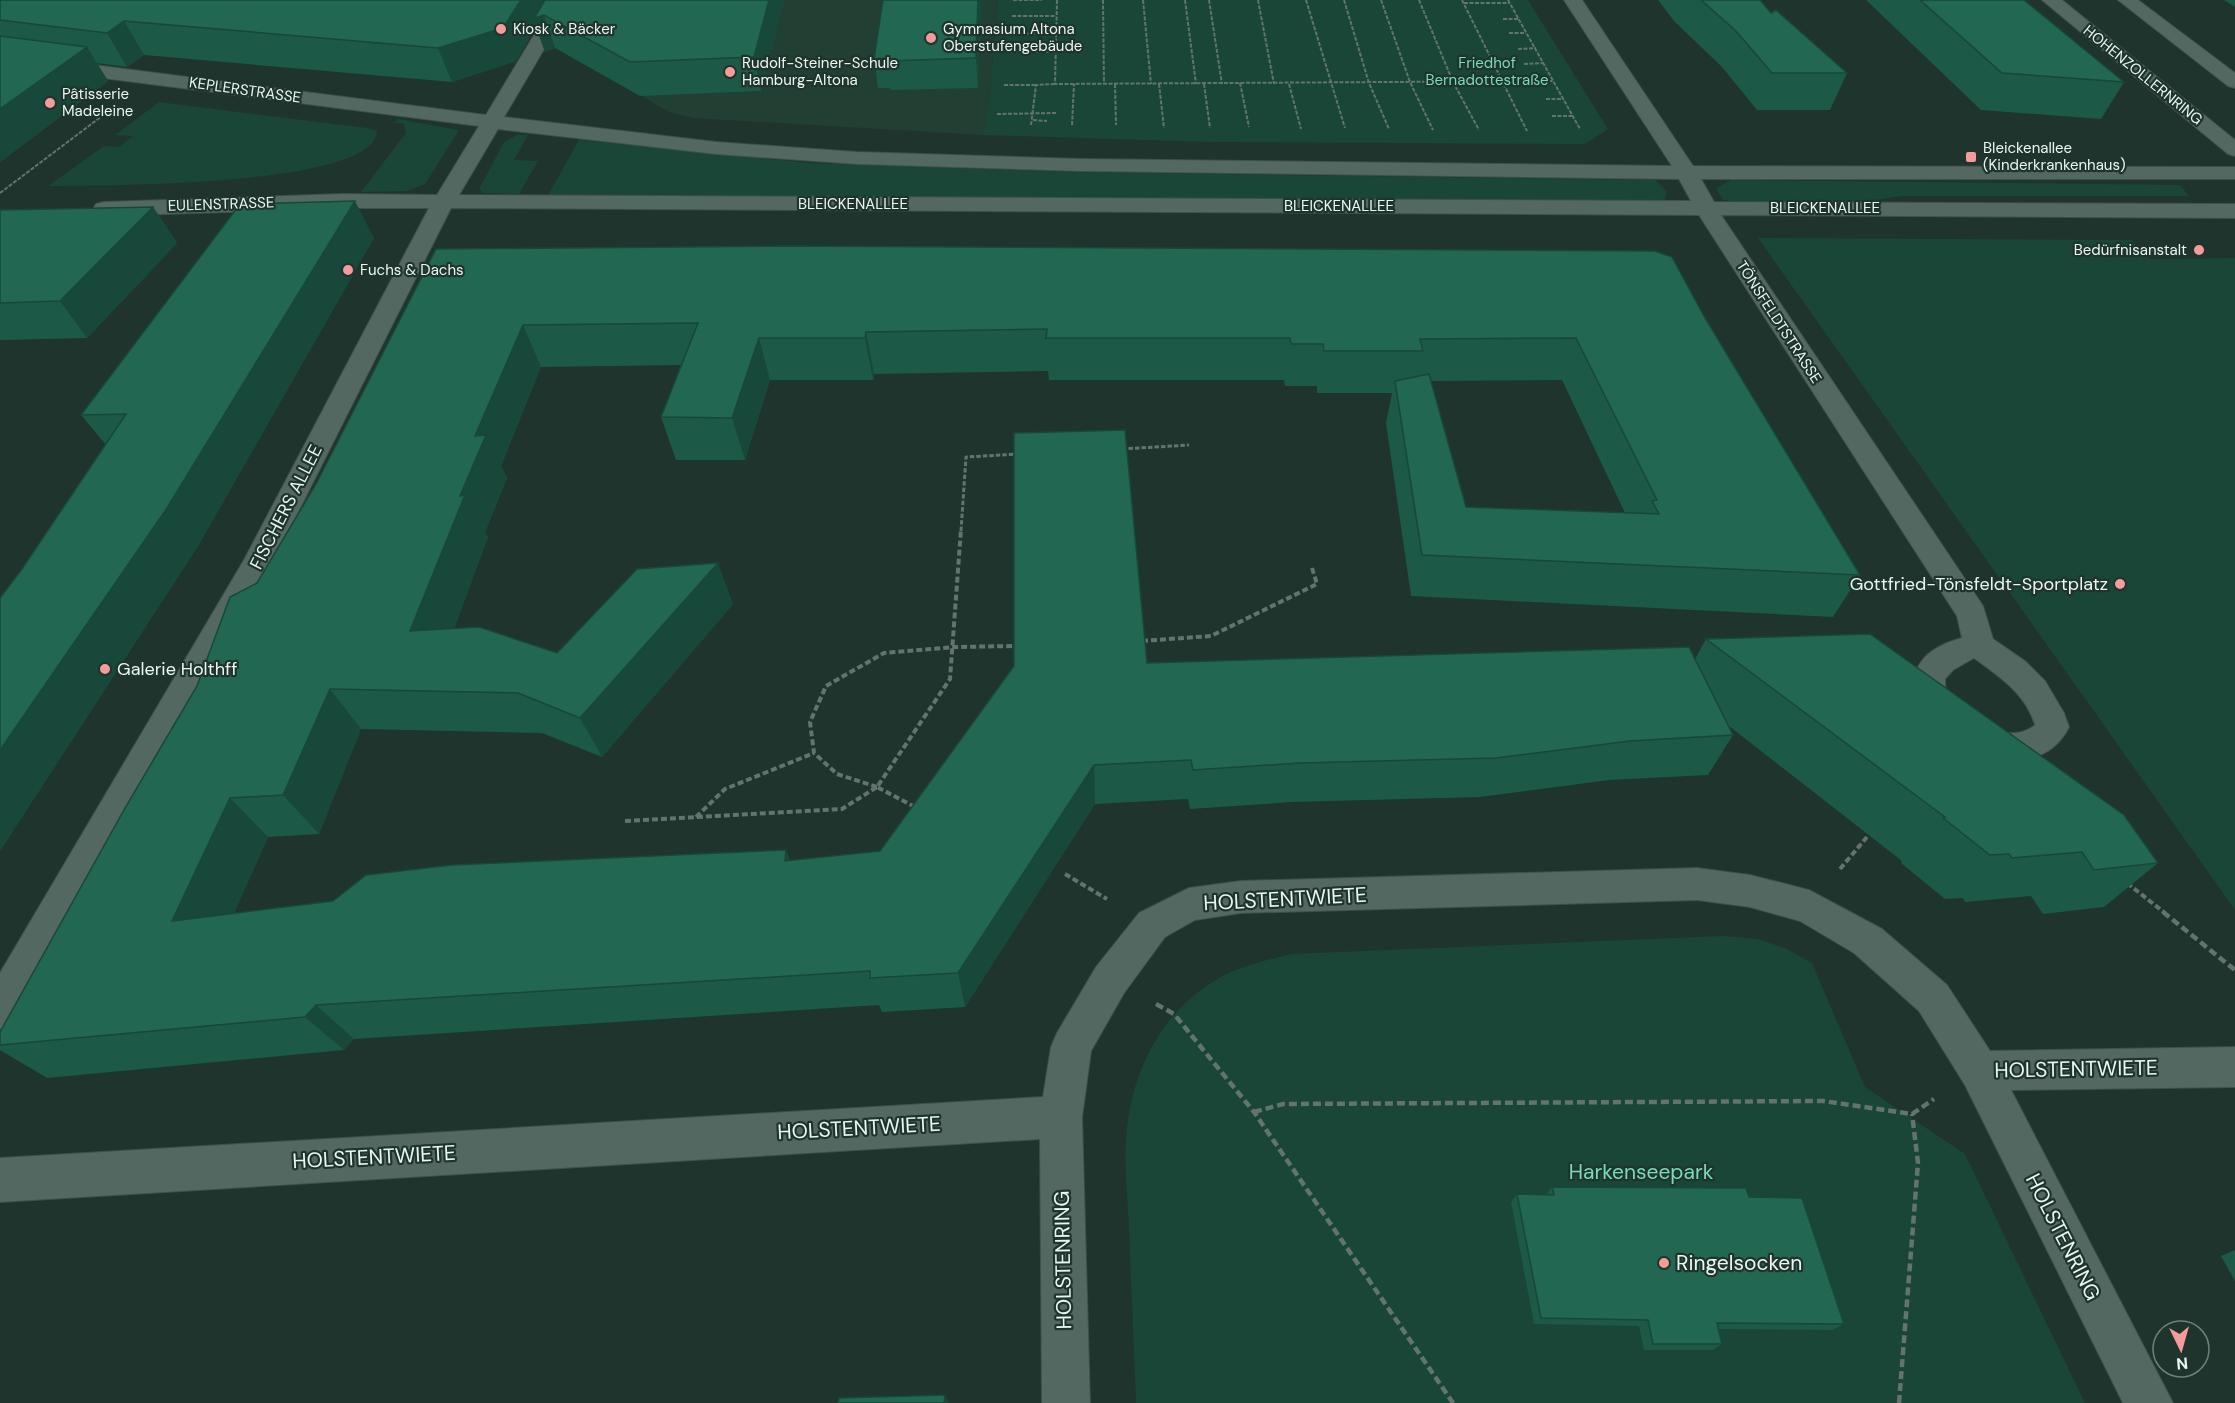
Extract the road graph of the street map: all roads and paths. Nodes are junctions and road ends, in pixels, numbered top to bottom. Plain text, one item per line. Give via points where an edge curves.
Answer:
1 (564, 0) edge
2 (1012, 0) edge
3 (1042, 0) edge
4 (1057, 0) edge
5 (1103, 0) edge
6 (1143, 0) edge
7 (1185, 0) edge
8 (1209, 0) edge
9 (1258, 0) edge
10 (1306, 0) edge
11 (1344, 0) edge
12 (1381, 0) edge
13 (1419, 0) edge
14 (1573, 0) edge
15 (2051, 0) edge
16 (2127, 0) edge
17 (1463, 2) edge
18 (1509, 2) edge
19 (1012, 16) dead end
20 (1056, 16) junction
21 (1503, 19) dead end
22 (1519, 19) junction
23 (1009, 33) dead end
24 (1056, 33) junction
25 (1509, 33) dead end
26 (1527, 33) junction
27 (1536, 48) junction
28 (1518, 49) dead end
29 (1008, 52) dead end
30 (1056, 52) junction
31 (0, 59) edge
32 (1524, 63) dead end
33 (1544, 63) junction
34 (152, 78) junction
35 (1501, 81) junction
36 (1554, 81) junction
37 (1369, 82) junction
38 (1410, 82) junction
39 (1453, 82) junction
40 (2235, 82) edge
41 (1240, 83) junction
42 (1329, 83) junction
43 (1055, 84) junction
44 (1074, 84) junction
45 (1104, 84) junction
46 (1115, 84) junction
47 (1151, 84) junction
48 (1160, 84) junction
49 (1196, 84) junction
50 (1204, 84) junction
51 (1222, 84) junction
52 (1274, 84) junction
53 (1288, 84) junction
54 (1004, 85) dead end
55 (1036, 85) junction
56 (1546, 99) dead end
57 (1564, 99) junction
58 (1056, 112) dead end
59 (997, 114) dead end
60 (1033, 114) junction
61 (1552, 116) dead end
62 (1574, 116) junction
63 (1032, 120) junction
64 (1021, 121) dead end
65 (1047, 121) dead end
66 (489, 122) junction
67 (1250, 127) dead end
68 (1345, 128) dead end
69 (1390, 131) dead end
70 (1031, 132) dead end
71 (1434, 132) dead end
72 (1481, 132) dead end
73 (1572, 133) dead end
74 (1072, 134) dead end
75 (1116, 135) dead end
76 (1165, 136) dead end
77 (1530, 136) dead end
78 (1212, 138) dead end
79 (1303, 139) dead end
80 (2235, 150) edge
81 (1686, 173) junction
82 (2235, 173) edge
83 (0, 194) edge
84 (443, 202) junction
85 (1705, 208) junction
86 (79, 210) edge
87 (2235, 211) edge
88 (1189, 445) dead end
89 (1119, 449) edge
90 (1025, 454) edge
91 (1312, 568) dead end
92 (1140, 641) edge
93 (1979, 645) dead end
94 (1018, 646) edge
95 (954, 647) junction
96 (814, 753) junction
97 (877, 787) junction
98 (917, 808) edge
99 (696, 818) junction
100 (625, 821) dead end
101 (2125, 881) edge
102 (2235, 970) edge
103 (1110, 980) junction
104 (0, 1010) edge
105 (2235, 1067) edge
106 (1979, 1071) junction
107 (1254, 1112) junction
108 (1061, 1117) junction
109 (0, 1180) edge
110 (1066, 1403) edge
111 (1454, 1403) edge
112 (1899, 1403) edge
113 (2150, 1403) edge

1 - 66 street, FISCHERS ALLEE
2 - 3 path
4 - 20 path
5 - 45 path
6 - 47 path
7 - 49 path
8 - 51 path
9 - 52 path
10 - 42 path
11 - 37 path
12 - 38 path
13 - 39 path
14 - 81 street, TÖNSFELDTSTRASSE
15 - 80 street, HOHENZOLLERNRING
16 - 40 street
17 - 18 path
17 - 35 path
18 - 22 path
19 - 20 path
20 - 24 path
21 - 22 path
22 - 26 path
23 - 24 path
24 - 30 path
25 - 26 path
26 - 27 path
27 - 28 path
27 - 33 path
29 - 30 path
30 - 43 path
31 - 34 street, KEPLERSTRASSE
32 - 33 path
33 - 36 path
34 - 66 street, KEPLERSTRASSE
34 - 83 path
35 - 36 path
35 - 39 path
35 - 77 path
36 - 57 path
37 - 38 path
37 - 42 path
37 - 69 path
38 - 39 path
38 - 71 path
39 - 72 path
41 - 51 path
41 - 52 path
41 - 67 path
42 - 53 path
42 - 68 path
43 - 44 path
43 - 55 path
44 - 45 path
44 - 74 path
45 - 46 path
46 - 47 path
46 - 75 path
47 - 48 path
48 - 49 path
48 - 76 path
49 - 50 path
50 - 51 path
50 - 78 path
52 - 53 path
53 - 79 path
54 - 55 path
55 - 60 path
56 - 57 path
57 - 62 path
58 - 60 path
59 - 60 path
60 - 63 path
61 - 62 path
62 - 73 path via 1582,129
63 - 64 path
63 - 65 path
63 - 70 path
66 - 81 street, BLEICKENALLEE via 716,148 959,163
66 - 84 street, FISCHERS ALLEE
81 - 82 street, BLEICKENALLEE
81 - 85 street, TÖNSFELDTSTRASSE
84 - 85 street, BLEICKENALLEE
84 - 86 street, EULENSTRASSE via 292,202
84 - 104 street, FISCHERS ALLEE via 259,560
85 - 87 street, BLEICKENALLEE
85 - 93 street, TÖNSFELDTSTRASSE via 1972,614
88 - 89 path
90 - 95 path via 966,457
91 - 92 path via 1317,584 1211,636
94 - 95 path
95 - 96 path via 884,653 826,686 810,722
95 - 97 path via 950,679
96 - 97 path via 837,774
96 - 99 path via 725,789
97 - 98 path
97 - 99 path via 842,809
99 - 100 path
101 - 102 path
103 - 106 street, HOLSTENTWIETE via 1152,925 1190,904 1241,897 1697,884 1750,891 1809,907 1868,941 1933,998
103 - 107 path via 1174,1014
103 - 108 street, HOLSTENTWIETE via 1071,1047
105 - 106 street, HOLSTENTWIETE
106 - 113 street, HOLSTENRING
107 - 111 path
107 - 112 path via 1283,1104 1822,1101 1912,1114 1918,1163
108 - 109 street, HOLSTENTWIETE
108 - 110 street, HOLSTENRING

